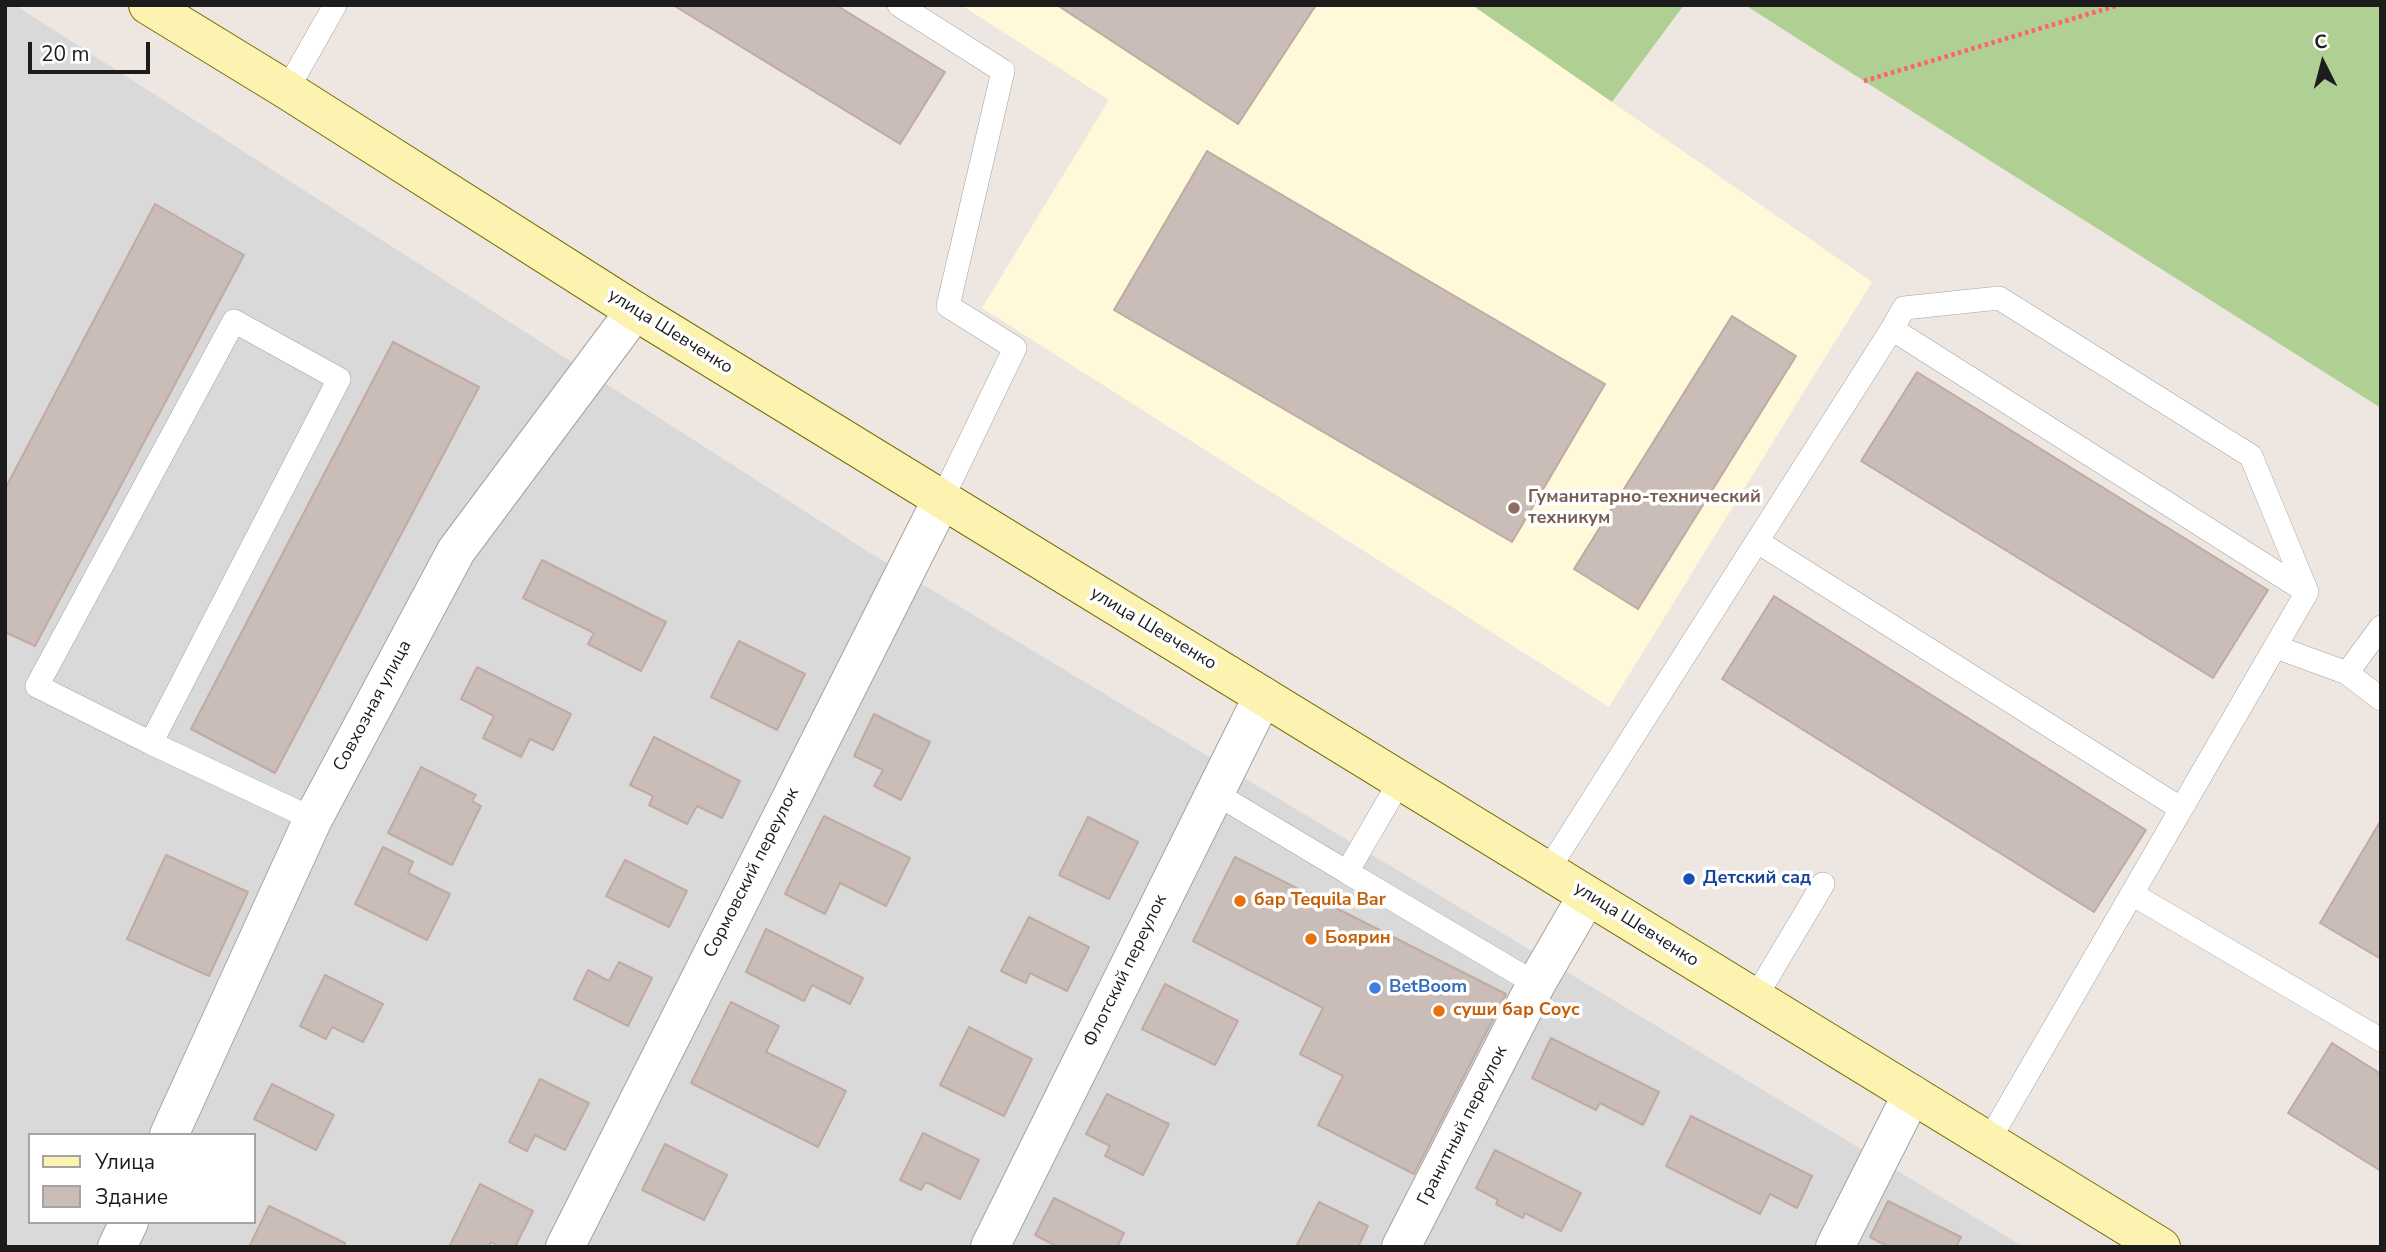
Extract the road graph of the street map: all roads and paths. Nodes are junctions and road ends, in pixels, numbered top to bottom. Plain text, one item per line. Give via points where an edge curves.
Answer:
1 (148, 5) edge
2 (335, 5) edge
3 (899, 5) edge
4 (2119, 5) edge
5 (1864, 81) dead end
6 (287, 90) junction
7 (635, 311) junction
8 (1892, 329) junction
9 (942, 499) junction
10 (1758, 542) junction
11 (2306, 592) junction
12 (2381, 627) edge
13 (2276, 647) junction
14 (2347, 673) junction
15 (1263, 696) junction
16 (2381, 699) edge
17 (151, 743) junction
18 (1401, 781) junction
19 (1215, 793) junction
20 (2180, 808) junction
21 (313, 819) junction
22 (1548, 870) junction
23 (1347, 872) junction
24 (1823, 884) dead end
25 (2132, 894) junction
26 (1587, 895) junction
27 (1536, 984) junction
28 (1755, 998) junction
29 (2381, 1040) edge
30 (1912, 1094) junction
31 (170, 1133) edge
32 (1987, 1142) junction
33 (128, 1224) edge
34 (117, 1247) edge
35 (565, 1247) edge
36 (990, 1247) edge
37 (1401, 1247) edge
38 (1835, 1247) edge
39 (2161, 1247) edge

1 - 6 main road, улица Шевченко
2 - 6 lane
3 - 9 lane via 1003,71 948,306 1014,348
4 - 5 path
6 - 7 main road, улица Шевченко
7 - 9 main road, улица Шевченко
7 - 21 street, Совхозная улица via 456,551
8 - 10 lane
8 - 11 lane
8 - 11 lane via 1904,308 1999,298 2251,456
9 - 15 main road, улица Шевченко
9 - 35 street, Сормовский переулок
10 - 20 lane
10 - 22 lane
11 - 13 lane
12 - 14 lane
13 - 14 lane
13 - 20 lane
14 - 16 lane
15 - 18 main road, улица Шевченко
15 - 19 street, Флотский переулок
17 - 17 lane via 339,379 234,321 37,686
17 - 21 lane
18 - 22 main road, улица Шевченко
18 - 23 lane
19 - 23 lane
19 - 36 street, Флотский переулок
20 - 25 lane
21 - 31 street, Совхозная улица
22 - 26 main road, улица Шевченко
23 - 27 lane
24 - 28 lane
25 - 29 lane
25 - 32 lane
26 - 27 street, Гранитный переулок
26 - 28 main road, улица Шевченко
27 - 37 street, Гранитный переулок
28 - 30 main road, улица Шевченко
30 - 32 main road, улица Шевченко
30 - 38 street
32 - 39 main road, улица Шевченко
33 - 34 street

